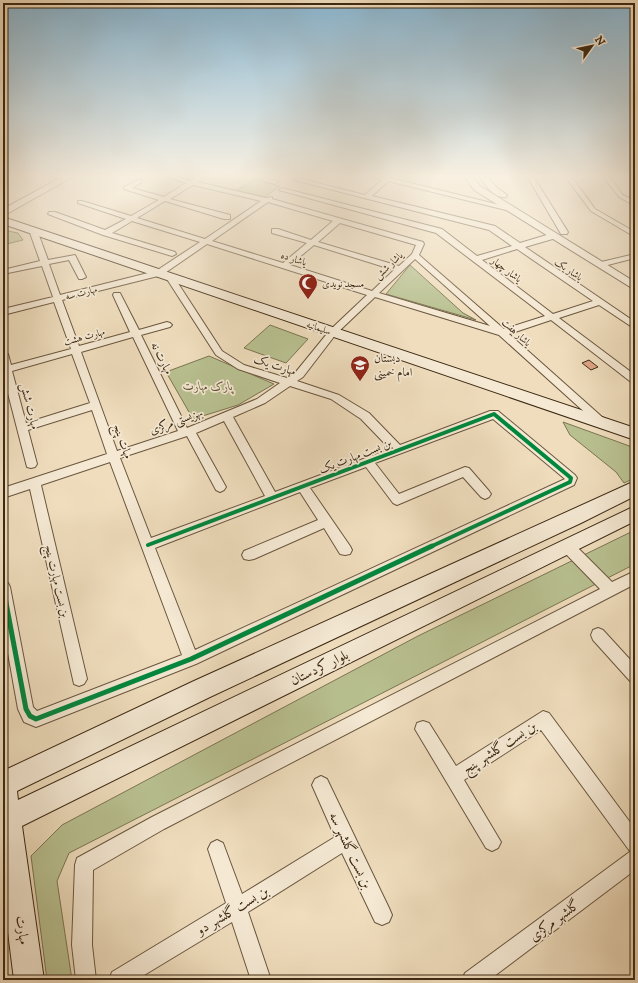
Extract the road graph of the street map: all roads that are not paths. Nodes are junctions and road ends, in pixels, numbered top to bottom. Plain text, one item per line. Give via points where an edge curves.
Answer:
1 (9, 222) edge
2 (74, 222) edge
3 (125, 222) edge
4 (144, 222) edge
5 (234, 222) edge
6 (337, 222) edge
7 (341, 222) edge
8 (404, 222) edge
9 (467, 222) edge
10 (530, 222) edge
11 (547, 222) edge
12 (558, 222) edge
13 (613, 222) edge
14 (33, 230) junction
15 (276, 231) dead end
16 (564, 232) junction
17 (106, 233) junction
18 (635, 235) edge
19 (552, 236) junction
20 (206, 241) junction
21 (312, 242) junction
22 (518, 247) junction
23 (172, 254) dead end
24 (415, 255) junction
25 (635, 256) edge
26 (475, 259) junction
27 (614, 262) junction
28 (45, 263) junction
29 (284, 266) junction
30 (600, 266) junction
31 (400, 269) junction
32 (624, 269) dead end
33 (3, 272) edge
34 (164, 274) junction
35 (82, 277) dead end
36 (635, 287) edge
37 (373, 294) junction
38 (117, 295) dead end
39 (58, 298) junction
40 (599, 302) junction
41 (3, 312) edge
42 (552, 317) junction
43 (167, 325) dead end
44 (635, 326) edge
45 (333, 332) junction
46 (136, 333) junction
47 (502, 333) junction
48 (76, 350) junction
49 (3, 354) edge
50 (7, 369) junction
51 (635, 380) edge
52 (288, 383) junction
53 (96, 405) junction
54 (227, 416) junction
55 (605, 424) junction
56 (22, 428) junction
57 (187, 432) junction
58 (635, 434) edge
59 (398, 450) junction
60 (114, 457) junction
61 (368, 462) junction
62 (31, 464) dead end
63 (35, 483) junction
64 (303, 486) junction
65 (220, 487) dead end
66 (635, 488) edge
67 (3, 493) edge
68 (485, 494) dead end
69 (272, 497) junction
70 (635, 513) edge
71 (326, 522) junction
72 (148, 545) junction
73 (568, 547) junction
74 (345, 550) dead end
75 (249, 555) dead end
76 (635, 577) edge
77 (3, 587) edge
78 (610, 590) junction
79 (598, 635) dead end
80 (191, 659) junction
81 (635, 675) edge
82 (79, 679) dead end
83 (423, 729) dead end
84 (453, 777) junction
85 (3, 785) edge
86 (321, 785) dead end
87 (5, 820) edge
88 (346, 841) junction
89 (492, 842) dead end
90 (635, 844) edge
91 (217, 849) dead end
92 (635, 859) edge
93 (237, 907) junction
94 (382, 915) dead end
95 (119, 979) dead end
96 (29, 980) edge
97 (86, 980) edge
98 (262, 980) edge
99 (472, 980) edge

1 - 14 main road, سلیمانیه
2 - 17 street
3 - 17 street
4 - 20 street, یاشار ده
5 - 20 street
6 - 21 street
7 - 24 street, یاشار شش via 420,244
8 - 26 street, یاشار چهار via 439,231
9 - 22 street, یاشار یک via 492,228
10 - 19 street
11 - 16 street
12 - 16 street
13 - 18 street
14 - 28 street, مهات پنج
14 - 34 main road, سلیمانیه
15 - 21 street
16 - 27 street
17 - 23 street
19 - 22 street
19 - 30 street
20 - 29 street, یاشار ده
20 - 34 street
21 - 29 street
21 - 31 street
22 - 26 street
22 - 40 street, یاشار یک
24 - 31 street, یاشار شش
24 - 47 street, یاشار هفت
25 - 27 street
26 - 42 street, یاشار چهار
27 - 30 street
27 - 32 street
28 - 33 street
28 - 35 street via 73,258
28 - 39 street, مهات پنج
29 - 37 street, یاشار ده
30 - 36 street
31 - 37 street, یاشار شش
34 - 39 street, مهارت سه
34 - 45 main road, سلیمانیه
34 - 52 street, مهارت یک via 219,353 241,367
37 - 45 street, یاشار شش
37 - 47 street, یاشار ده
38 - 46 street, مهارت نه
39 - 41 street, مهارت سه
39 - 48 street, مهات پنج
40 - 42 street
40 - 44 street, یاشار یک
42 - 47 street
42 - 51 street, یاشار چهار
43 - 46 street, مهارت هشت
45 - 52 street, بهزیستی مرکزی via 299,375
45 - 55 main road, سلیمانیه
46 - 48 street, مهارت هشت
46 - 57 street, مهارت نه
47 - 55 street, یاشار هفت
48 - 50 street, مهارت هشت
48 - 53 street, مهات پنج
49 - 50 street, مهارت شش
50 - 56 street, مهارت شش
52 - 54 street, بهزیستی مرکزی via 262,401
52 - 59 street, مهارت یک via 335,397 365,416
53 - 56 street
53 - 60 street, مهات پنج
54 - 57 street, بهزیستی مرکزی
54 - 69 street
55 - 58 main road, سلیمانیه
56 - 62 street, مهارت شش
57 - 60 street, بهزیستی مرکزی
57 - 65 street, مهارت نه
59 - 61 street, بن بست مهارت یک
59 - 80 street, بن بست مهارت یک via 494,414 571,478 570,482
60 - 63 street, بهزیستی مرکزی
60 - 72 street, مهات پنج
61 - 64 street, بن بست مهارت یک
61 - 68 street via 397,500 464,471
63 - 67 street, بهزیستی مرکزی
63 - 82 street, بن بست مهارت پنج
64 - 69 street, بن بست مهارت یک
64 - 71 street
66 - 85 main road via 202,689
69 - 72 street, بن بست مهارت یک
70 - 73 main road, بلوار کردستان
71 - 74 street
71 - 75 street
72 - 80 street, مهات پنج
73 - 78 street
73 - 87 main road, بلوار کردستان
76 - 78 street
77 - 80 street via 26,709 30,716 36,719
78 - 97 street via 158,823 84,865 82,945
79 - 81 street
83 - 84 street, بن بست گلشهر پنج
84 - 89 street
84 - 90 street, بن بست گلشهر پنج via 543,719
85 - 87 main road, مهارت
86 - 88 street, بن بست گلشهر سه
87 - 96 main road, مهارت
88 - 93 street, بن بست گلشهر دو
88 - 94 street, بن بست گلشهر سه
91 - 93 street
92 - 99 street, گلشهر مرکزی
93 - 95 street, بن بست گلشهر دو
93 - 98 street

